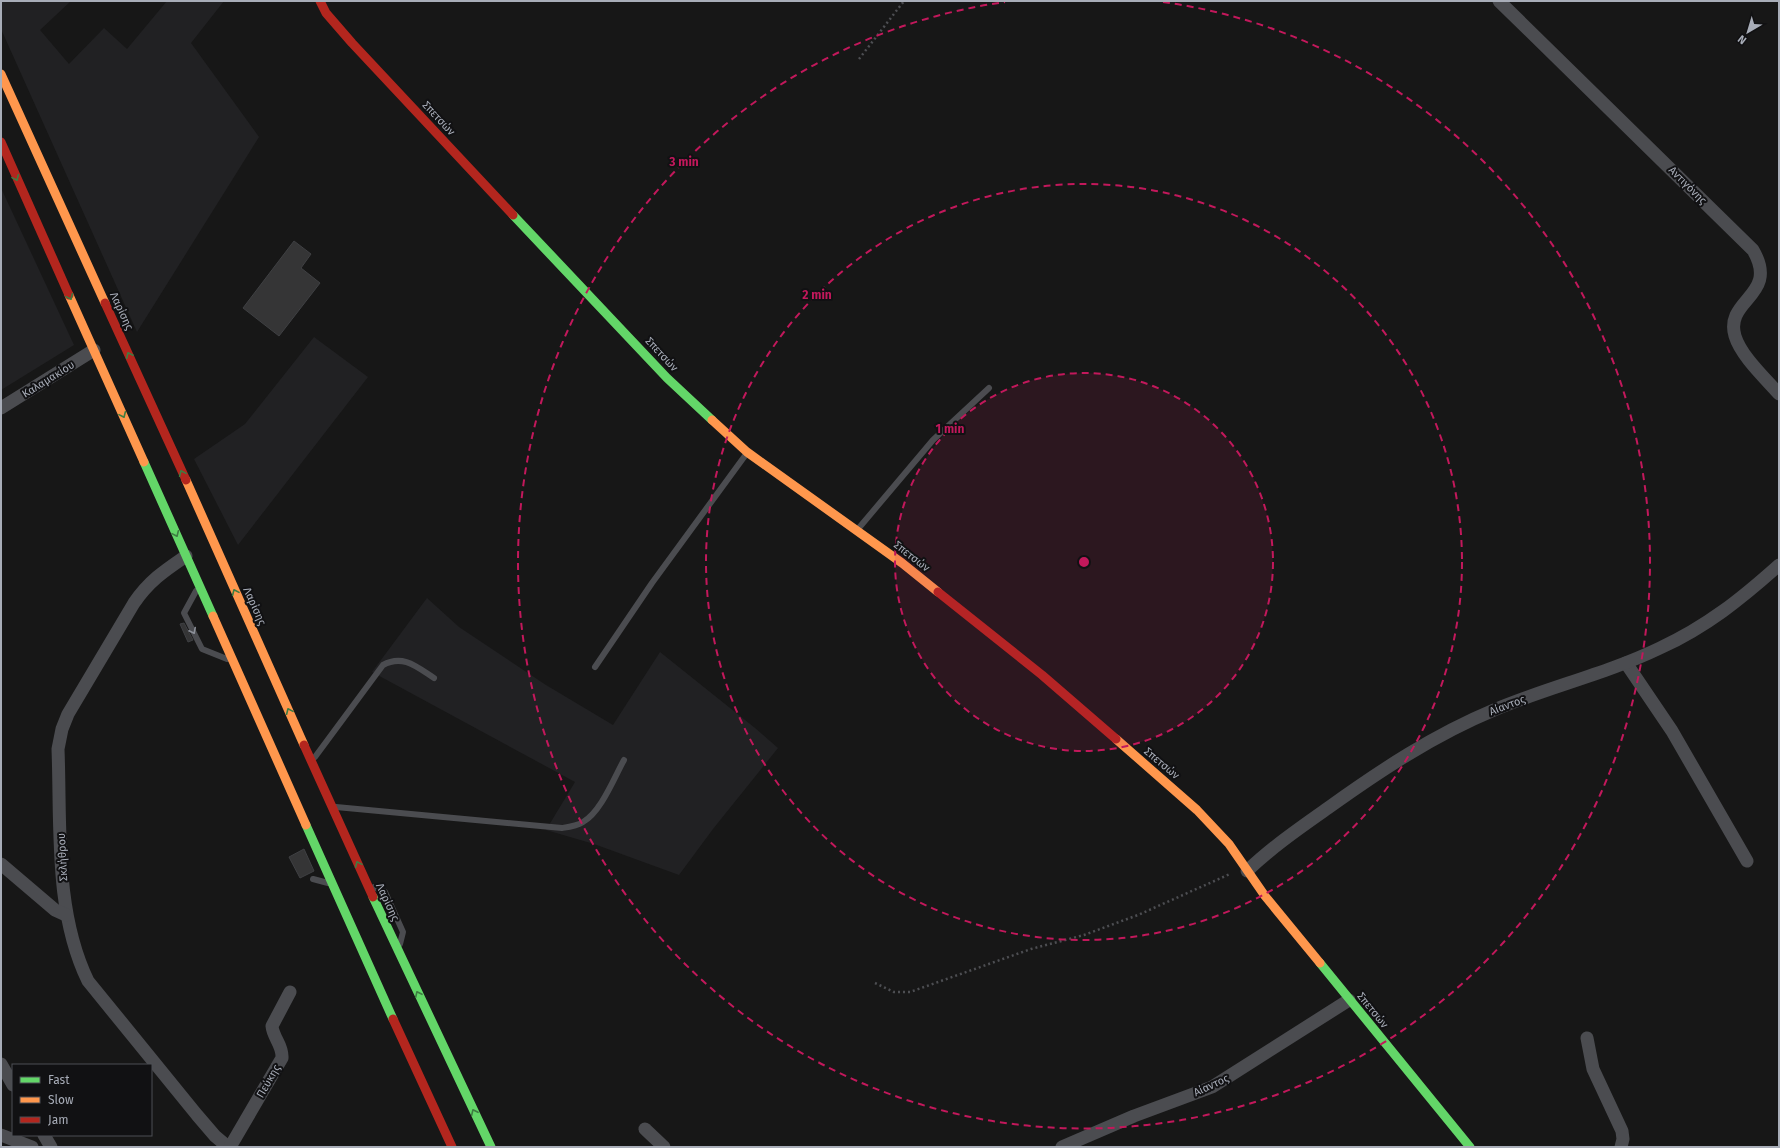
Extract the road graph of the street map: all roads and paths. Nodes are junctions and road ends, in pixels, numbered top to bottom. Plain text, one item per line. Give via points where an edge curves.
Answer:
1 (320, 1) edge
2 (904, 1) edge
3 (1499, 1) edge
4 (859, 59) dead end
5 (1, 74) edge
6 (1, 142) edge
7 (94, 350) junction
8 (989, 388) dead end
9 (1779, 394) edge
10 (1, 408) edge
11 (747, 452) junction
12 (857, 530) junction
13 (186, 556) junction
14 (1779, 565) edge
15 (199, 586) junction
16 (233, 661) junction
17 (1626, 662) junction
18 (595, 667) dead end
19 (434, 678) dead end
20 (624, 760) dead end
21 (311, 762) junction
22 (332, 807) junction
23 (1747, 861) dead end
24 (1, 864) edge
25 (1246, 869) junction
26 (313, 879) dead end
27 (333, 885) junction
28 (367, 885) junction
29 (66, 915) junction
30 (398, 951) junction
31 (875, 983) dead end
32 (290, 992) dead end
33 (1349, 1000) junction
34 (1587, 1038) dead end
35 (645, 1129) dead end
36 (1, 1135) edge
37 (45, 1136) edge
38 (32, 1147) edge
39 (51, 1147) edge
40 (229, 1147) edge
41 (452, 1147) edge
42 (491, 1147) edge
43 (664, 1147) edge
44 (1063, 1147) edge
45 (1470, 1147) edge
46 (1621, 1147) edge

1 - 11 main road, Σπετσών via 326,13 352,43 667,378
2 - 4 path
3 - 9 street, Αντιγόνης via 1756,253 1762,264 1763,276 1756,292 1734,320 1735,335 1745,354
21 -> 5 main road, Λαρίσης via 152,404
6 -> 7 main road
7 - 10 street, Καλαμακίου
7 -> 13 main road
8 - 12 lane via 933,440
11 - 12 main road, Σπετσών
11 - 18 lane
12 - 25 main road, Σπετσών via 1042,676 1180,794 1221,835
13 - 15 main road
13 - 29 street, Σκλήθρου via 154,579 138,598 68,714 62,729 58,749
14 - 17 street, Αίαντος via 1715,618 1670,643
15 - 16 main road
15 -> 16 lane via 184,613 202,649
16 - 27 main road via 293,804
17 - 23 street via 1672,731
17 - 25 street, Αίαντος via 1496,709 1438,737 1370,778
19 - 21 lane via 414,665 403,661 390,661 383,666
20 - 22 lane via 592,815 583,822 562,828
21 - 22 main road, Λαρίσης
28 -> 22 main road, Λαρίσης
24 - 29 street via 55,910
25 - 31 path via 1084,935 1031,949 910,992 894,992
25 - 33 main road, Σπετσών
26 - 27 lane
27 - 41 main road
28 - 30 main road, Λαρίσης
28 - 30 lane via 385,892 404,932
29 - 40 street, Σκλήθρου via 78,959 88,981 210,1130
42 -> 30 main road, Λαρίσης
32 - 40 street, Πεύκης via 272,1026 272,1031 282,1048 282,1058
33 - 44 street, Αίαντος via 1212,1087 1134,1116
33 - 45 main road, Σπετσών
34 - 46 street via 1593,1069 1622,1131
35 - 43 street
36 - 38 street
37 - 39 street

